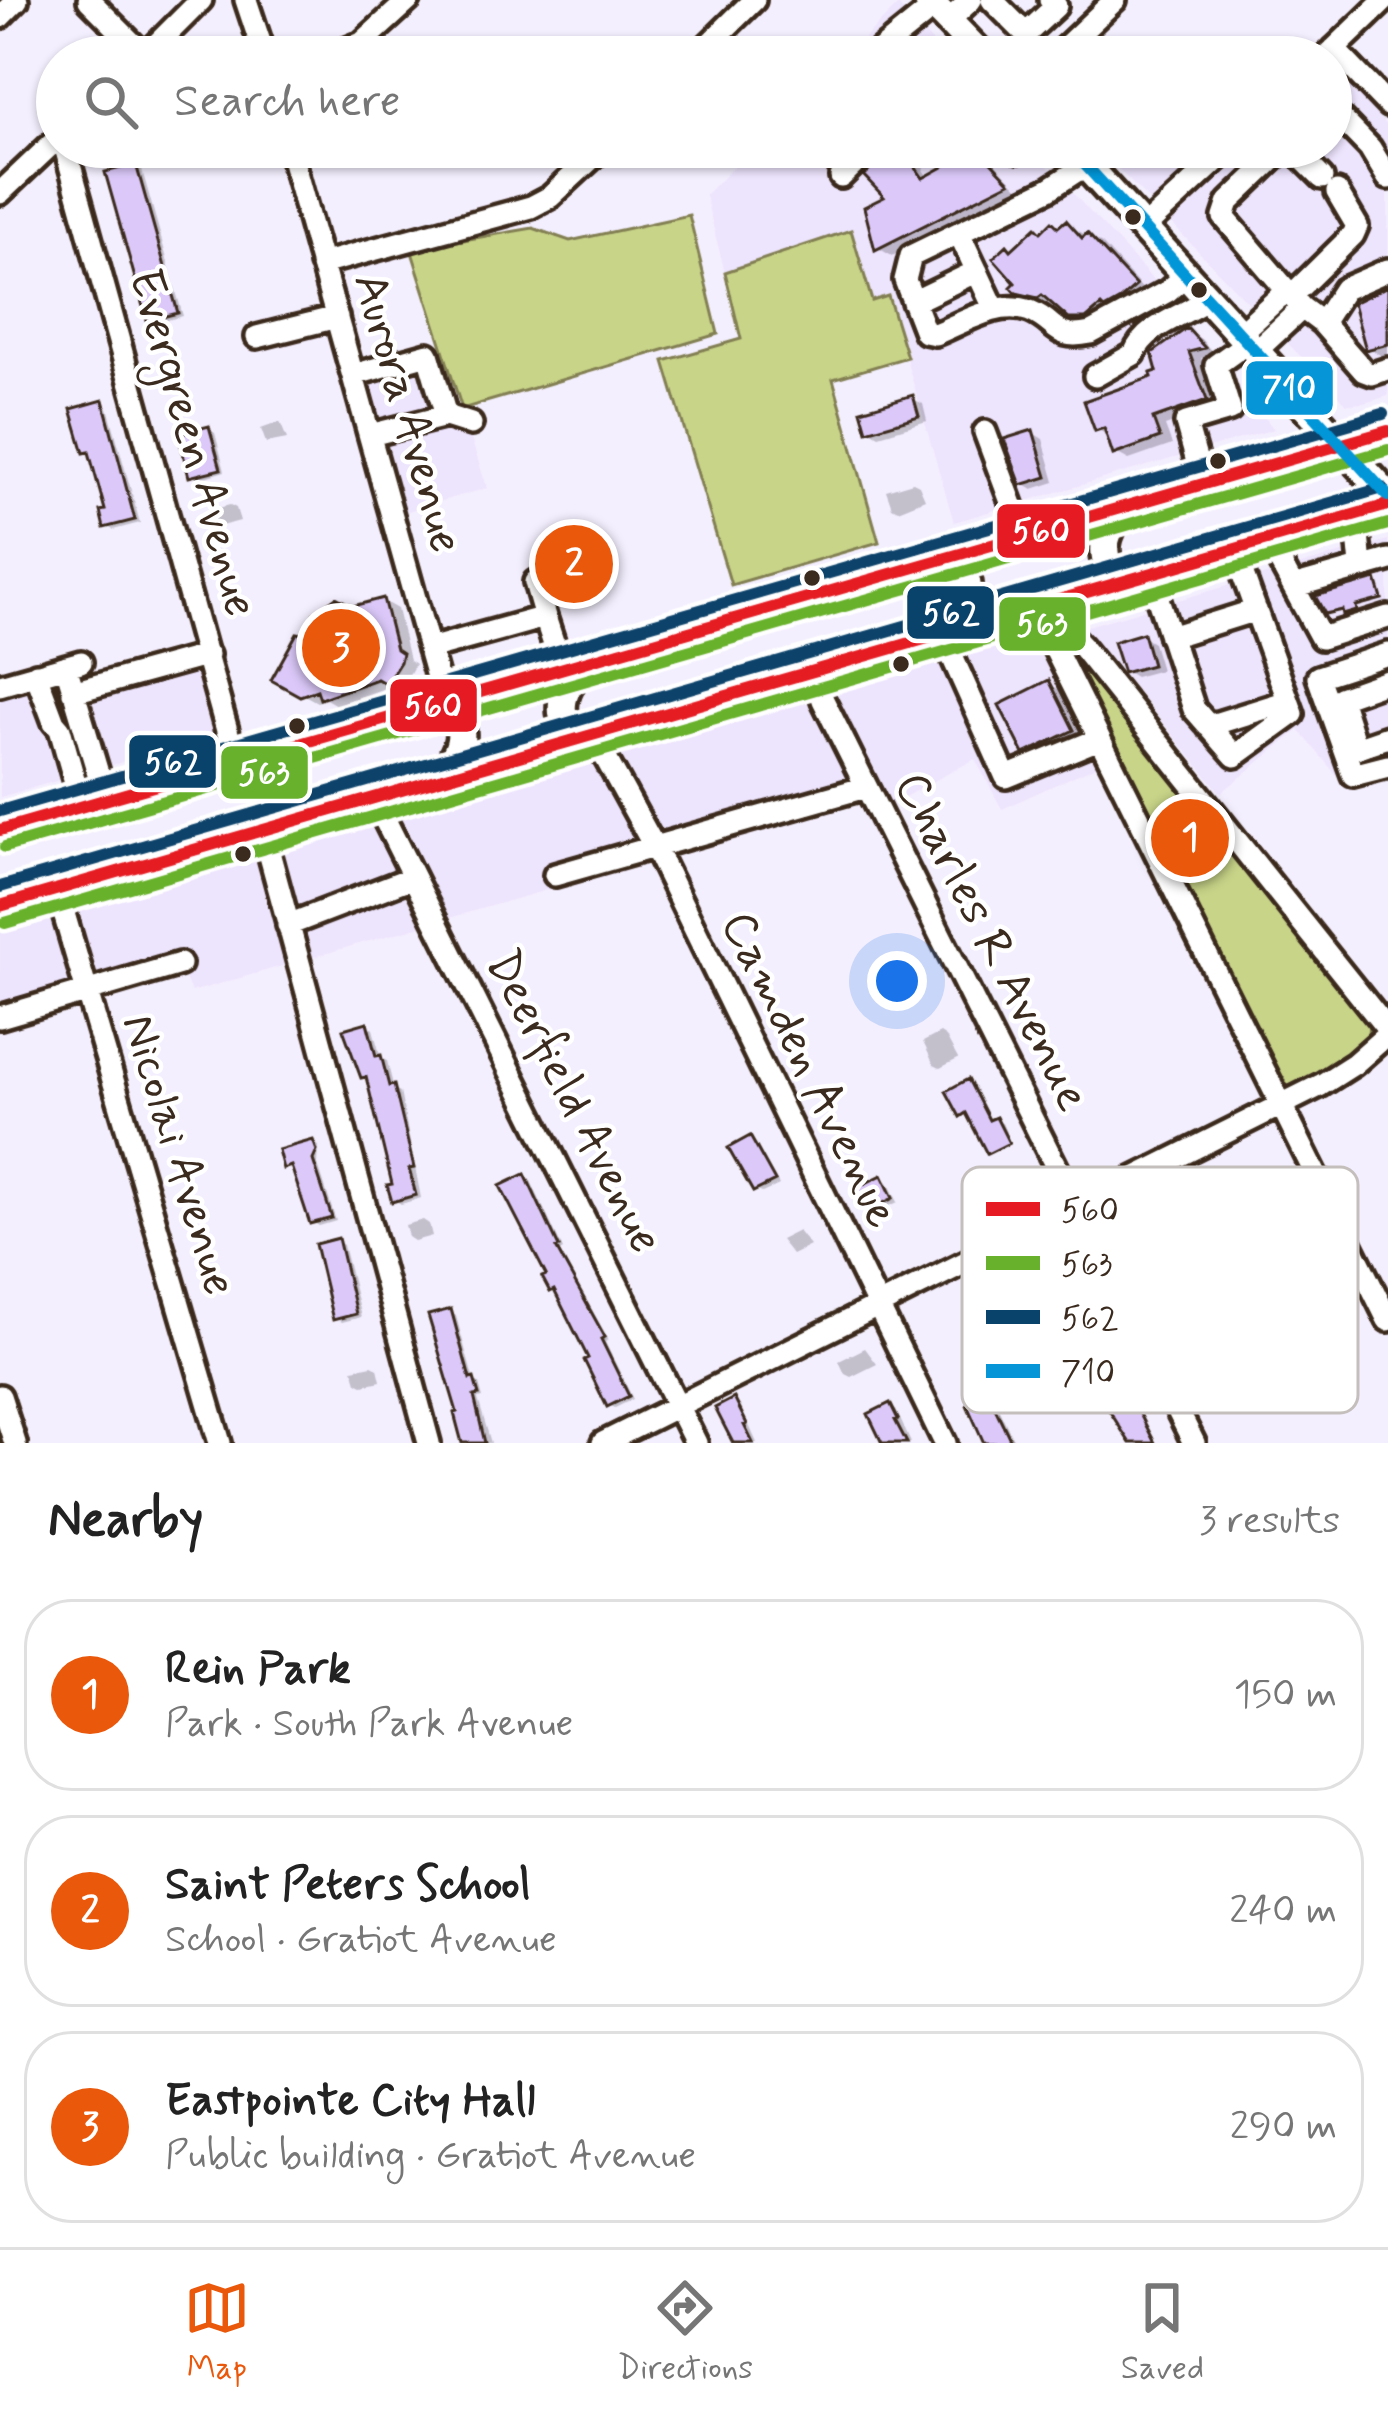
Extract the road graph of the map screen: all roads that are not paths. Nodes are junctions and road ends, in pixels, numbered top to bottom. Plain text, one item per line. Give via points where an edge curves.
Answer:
1 (17, 0) edge
2 (89, 0) edge
3 (201, 0) edge
4 (246, 0) edge
5 (409, 0) edge
6 (754, 0) edge
7 (971, 0) edge
8 (992, 0) edge
9 (1051, 0) edge
10 (1115, 0) edge
11 (1385, 0) edge
12 (937, 9) edge
13 (0, 16) edge
14 (124, 36) edge
15 (165, 36) edge
16 (258, 36) edge
17 (370, 36) edge
18 (717, 36) edge
19 (900, 36) edge
20 (963, 36) edge
21 (1077, 36) edge
22 (1348, 36) edge
23 (1352, 73) edge
24 (1388, 105) edge
25 (1352, 130) edge
26 (36, 159) edge
27 (71, 168) edge
28 (295, 168) edge
29 (581, 168) edge
30 (850, 168) edge
31 (1067, 168) edge
32 (1089, 168) edge
33 (1208, 168) edge
34 (1262, 168) edge
35 (1307, 168) edge
36 (841, 177) dead end
37 (1388, 178) edge
38 (0, 194) edge
39 (1145, 227) junction
40 (959, 233) junction
41 (321, 264) junction
42 (977, 271) junction
43 (1388, 271) edge
44 (1187, 274) junction
45 (1209, 298) junction
46 (1294, 298) junction
47 (913, 302) junction
48 (995, 310) junction
49 (337, 317) junction
50 (1322, 323) junction
51 (257, 337) dead end
52 (1248, 342) junction
53 (1388, 369) edge
54 (353, 375) junction
55 (1095, 376) dead end
56 (446, 416) junction
57 (471, 424) dead end
58 (985, 431) dead end
59 (1388, 431) edge
60 (370, 435) junction
61 (1341, 444) junction
62 (1203, 483) junction
63 (1388, 501) edge
64 (1126, 505) junction
65 (1356, 514) junction
66 (1023, 534) junction
67 (1268, 540) junction
68 (1234, 550) junction
69 (949, 556) junction
70 (1388, 559) edge
71 (1361, 566) junction
72 (1150, 574) junction
73 (535, 582) dead end
74 (1118, 584) junction
75 (1296, 586) junction
76 (1042, 605) junction
77 (1256, 610) junction
78 (545, 616) junction
79 (1388, 617) edge
80 (946, 633) junction
81 (1170, 637) junction
82 (429, 650) junction
83 (1388, 654) edge
84 (208, 656) junction
85 (573, 665) junction
86 (813, 670) junction
87 (36, 674) junction
88 (1388, 681) edge
89 (0, 685) edge
90 (74, 692) junction
91 (1288, 701) junction
92 (444, 702) junction
93 (1208, 726) junction
94 (1388, 737) edge
95 (585, 738) junction
96 (1099, 739) junction
97 (236, 763) junction
98 (1388, 766) edge
99 (441, 778) junction
100 (866, 787) junction
101 (374, 798) junction
102 (94, 804) junction
103 (2, 822) edge
104 (263, 830) junction
105 (654, 846) junction
106 (555, 875) dead end
107 (413, 877) junction
108 (57, 890) junction
109 (0, 906) edge
110 (288, 925) junction
111 (180, 964) dead end
112 (86, 992) junction
113 (0, 1017) edge
114 (1388, 1032) edge
115 (1281, 1104) junction
116 (1057, 1167) edge
117 (1153, 1167) edge
118 (1312, 1167) edge
119 (1358, 1259) edge
120 (962, 1261) edge
121 (876, 1304) junction
122 (1388, 1320) edge
123 (0, 1396) edge
124 (676, 1403) junction
125 (1179, 1413) edge
126 (15, 1443) edge
127 (220, 1443) edge
128 (429, 1443) edge
129 (603, 1443) edge
130 (696, 1443) edge
131 (945, 1443) edge
132 (1194, 1443) edge

1 - 13 street
2 - 14 street
3 - 15 street
4 - 16 street
5 - 17 street
6 - 18 street
7 - 12 street
8 - 9 street via 1026,34 1056,6
10 - 21 street
11 - 22 street
12 - 19 street
12 - 20 main road
23 - 24 street
25 - 37 street
26 - 38 street
27 - 84 street, Evergreen Avenue
28 - 41 street, Aurora Avenue
29 - 41 street via 531,207
30 - 36 street
31 - 40 street via 1049,189
32 - 39 main road
33 - 39 street
34 - 46 street via 1224,217
35 - 46 street via 1330,185 1358,226
39 - 44 main road
40 - 42 street
40 - 47 street via 907,261
41 - 49 street, Aurora Avenue
42 - 47 street
42 - 48 street
43 - 50 street via 1344,289
44 - 45 main road
44 - 48 street via 1078,336 1027,310
45 - 52 main road
45 - 55 street via 1147,333 1134,354
46 - 50 street
46 - 52 street
47 - 48 street via 929,334
49 - 51 street
49 - 54 street, Aurora Avenue
50 - 53 street via 1364,371
52 - 61 main road
52 - 62 street via 1216,365 1230,410 1186,424
54 - 56 street via 428,354
54 - 60 street, Aurora Avenue
56 - 57 street
56 - 60 street
58 - 66 street
59 - 61 main road
60 - 82 street, Aurora Avenue
61 - 62 main road
61 - 63 main road
62 - 64 main road
63 - 65 main road
64 - 66 main road
64 - 74 main road via 1103,546
65 - 67 main road
65 - 71 street
66 - 69 main road
67 - 68 main road
67 - 75 street
68 - 72 main road
68 - 77 street
69 - 80 main road via 967,584
69 - 85 main road
70 - 71 street
71 - 75 street
72 - 74 main road
72 - 81 street
73 - 78 street
74 - 76 main road
75 - 79 street via 1321,638
76 - 80 main road
76 - 96 street via 1048,638
76 - 114 street
77 - 81 street
77 - 91 street
78 - 82 street
78 - 85 street
80 - 86 main road
80 - 96 street via 1006,777
81 - 93 street via 1194,709
82 - 92 street, Aurora Avenue
83 - 98 street via 1318,676 1353,776
84 - 90 street
84 - 97 street, Evergreen Avenue
85 - 92 main road
85 - 95 main road via 560,706 564,723
86 - 95 main road
86 - 100 street, Charles R Avenue
87 - 89 street
87 - 90 street via 73,664
87 - 102 street
88 - 94 street via 1340,698 1356,748
90 - 102 street
91 - 93 street
91 - 93 street via 1292,714 1234,756
92 - 97 main road
92 - 99 main road via 463,733
95 - 99 main road
95 - 105 street, Camden Avenue
96 - 115 street
97 - 102 main road
99 - 101 main road
100 - 105 street
100 - 116 street, Charles R Avenue
101 - 104 main road
101 - 107 street, Deerfield Avenue
102 - 103 main road
104 - 108 main road
104 - 110 street
105 - 106 street
105 - 121 street, Camden Avenue
107 - 110 street
107 - 124 street, Deerfield Avenue
108 - 109 main road
108 - 112 street, Nicolai Avenue
110 - 128 street
111 - 112 street
112 - 113 street
112 - 127 street, Nicolai Avenue
114 - 115 street via 1354,1064
115 - 117 street
115 - 118 street
119 - 122 street
120 - 121 street
121 - 124 street
121 - 131 street, Camden Avenue
123 - 126 street
124 - 129 street
124 - 130 street, Deerfield Avenue
125 - 132 street, Charles R Avenue

